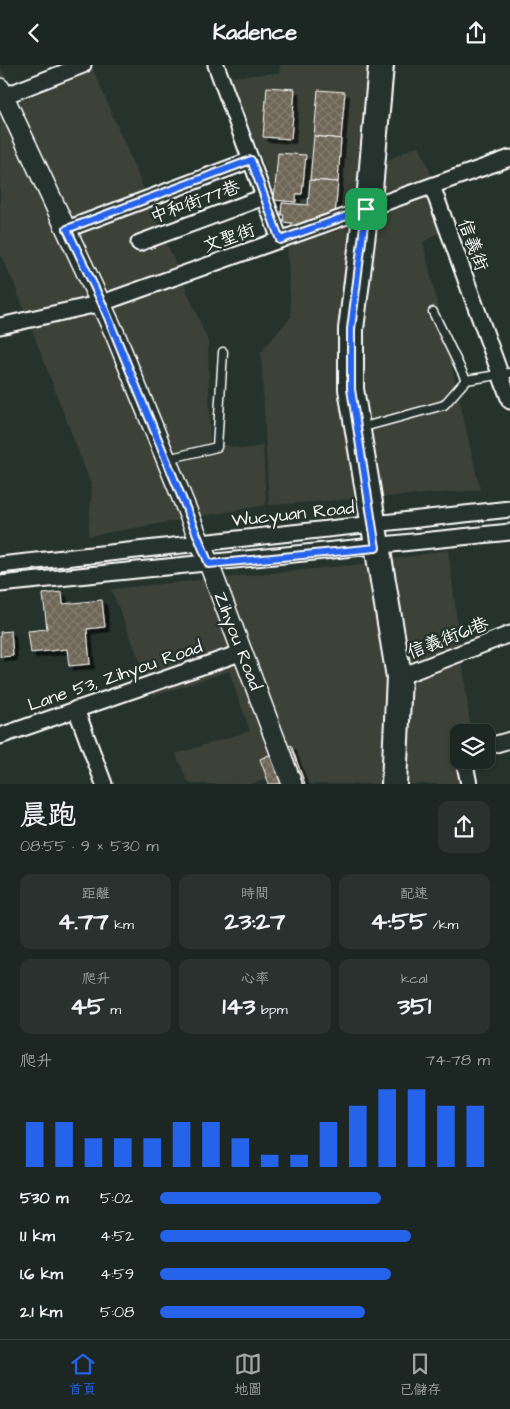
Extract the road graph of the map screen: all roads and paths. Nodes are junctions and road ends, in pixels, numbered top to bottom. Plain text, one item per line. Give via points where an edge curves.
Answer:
1 (83, 65) edge
2 (216, 65) edge
3 (381, 65) edge
4 (2, 92) edge
5 (510, 158) edge
6 (251, 160) junction
7 (432, 186) junction
8 (264, 197) junction
9 (366, 209) junction
10 (67, 229) junction
11 (280, 240) junction
12 (139, 243) dead end
13 (102, 303) junction
14 (433, 312) dead end
15 (0, 326) edge
16 (223, 352) dead end
17 (505, 375) edge
18 (466, 380) junction
19 (510, 401) edge
20 (358, 429) junction
21 (167, 459) junction
22 (510, 509) edge
23 (373, 525) junction
24 (510, 532) edge
25 (200, 543) junction
26 (376, 548) junction
27 (209, 564) junction
28 (0, 565) edge
29 (0, 584) edge
30 (510, 634) edge
31 (243, 652) junction
32 (398, 677) junction
33 (76, 709) junction
34 (0, 736) edge
35 (510, 740) edge
36 (495, 744) edge
37 (466, 769) edge
38 (104, 784) edge
39 (292, 784) edge
40 (394, 784) edge
41 (469, 784) edge

1 - 4 street
2 - 6 street
3 - 9 main road
4 - 10 street, Zihyou Road
5 - 7 street, 文聖街
6 - 8 street
6 - 10 street
7 - 9 street, 文聖街
7 - 17 street, 信義街
8 - 11 street
8 - 12 street, 中和街77巷
9 - 11 street, 文聖街
9 - 20 main road via 351,329 351,389
10 - 13 street, Zihyou Road
11 - 13 street, 文聖街
13 - 15 street, 文聖街
13 - 21 street, Zihyou Road
14 - 18 lane
16 - 21 lane via 217,447
17 - 18 lane
17 - 19 street, 信義街
18 - 20 lane via 444,405
20 - 23 main road
21 - 25 street, Zihyou Road
22 - 23 street, Wucyuan Road
23 - 25 street, Wucyuan Road
23 - 26 main road
24 - 26 street
25 - 27 street, Zihyou Road
25 - 28 street, Wucyuan Road
26 - 27 street
26 - 32 main road
27 - 29 street
27 - 31 street, Zihyou Road
30 - 32 street, 信義街61巷
31 - 33 street, Lane 53, Zihyou Road
31 - 39 street, Zihyou Road
32 - 40 main road
33 - 34 street, Lane 53, Zihyou Road
33 - 38 street
35 - 36 street
37 - 41 street

